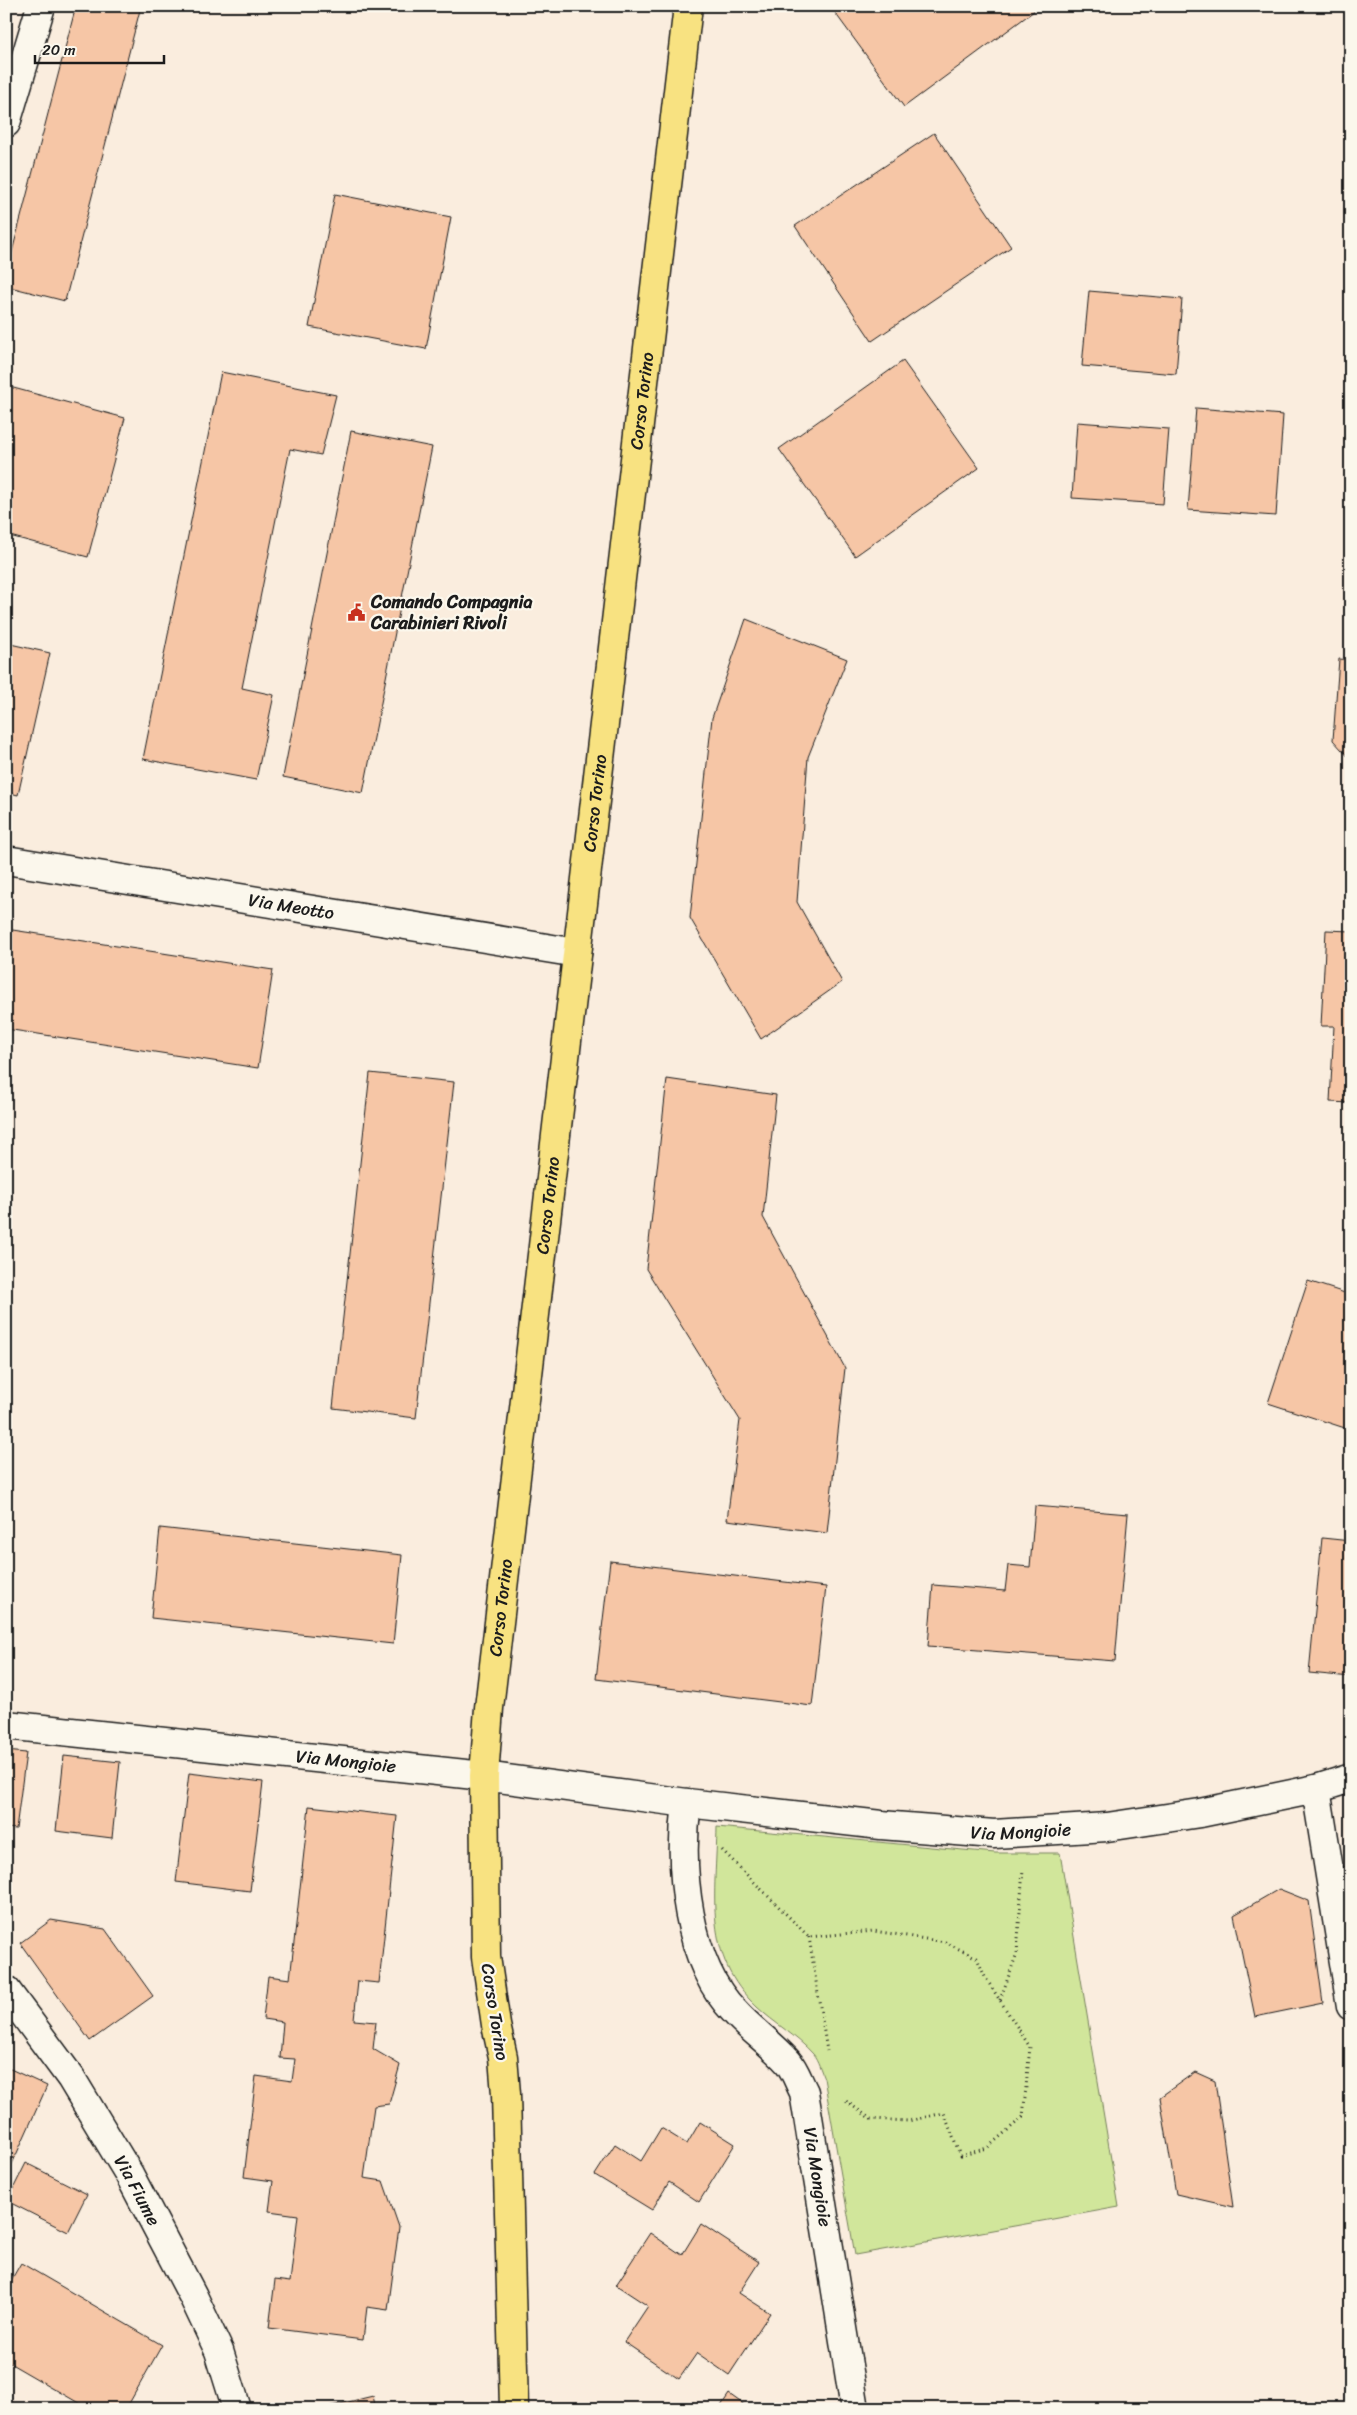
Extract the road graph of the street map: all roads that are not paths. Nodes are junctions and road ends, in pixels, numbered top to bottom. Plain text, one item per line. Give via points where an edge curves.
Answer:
1 (42, 6) edge
2 (688, 6) edge
3 (6, 123) edge
4 (6, 860) edge
5 (576, 953) junction
6 (6, 1725) edge
7 (484, 1776) junction
8 (1351, 1778) edge
9 (1316, 1789) junction
10 (687, 1809) junction
11 (6, 1990) edge
12 (1351, 2006) edge
13 (237, 2409) edge
14 (514, 2409) edge
15 (855, 2409) edge

1 - 3 street
2 - 5 main road, Corso Torino
4 - 5 street, Via Meotto
5 - 7 main road, Corso Torino via 489,1708
6 - 7 street, Via Mongioie
7 - 10 street, Via Mongioie
7 - 14 main road, Corso Torino via 486,1957 506,2094
8 - 9 street, Via Mongioie
9 - 10 street, Via Mongioie via 1190,1815 1107,1827 994,1834
9 - 12 street
10 - 15 street, Via Mongioie via 685,1884 700,1959 714,1988 734,2012 789,2063 804,2092
11 - 13 street, Via Fiume via 71,2078 129,2174 194,2296 219,2352

